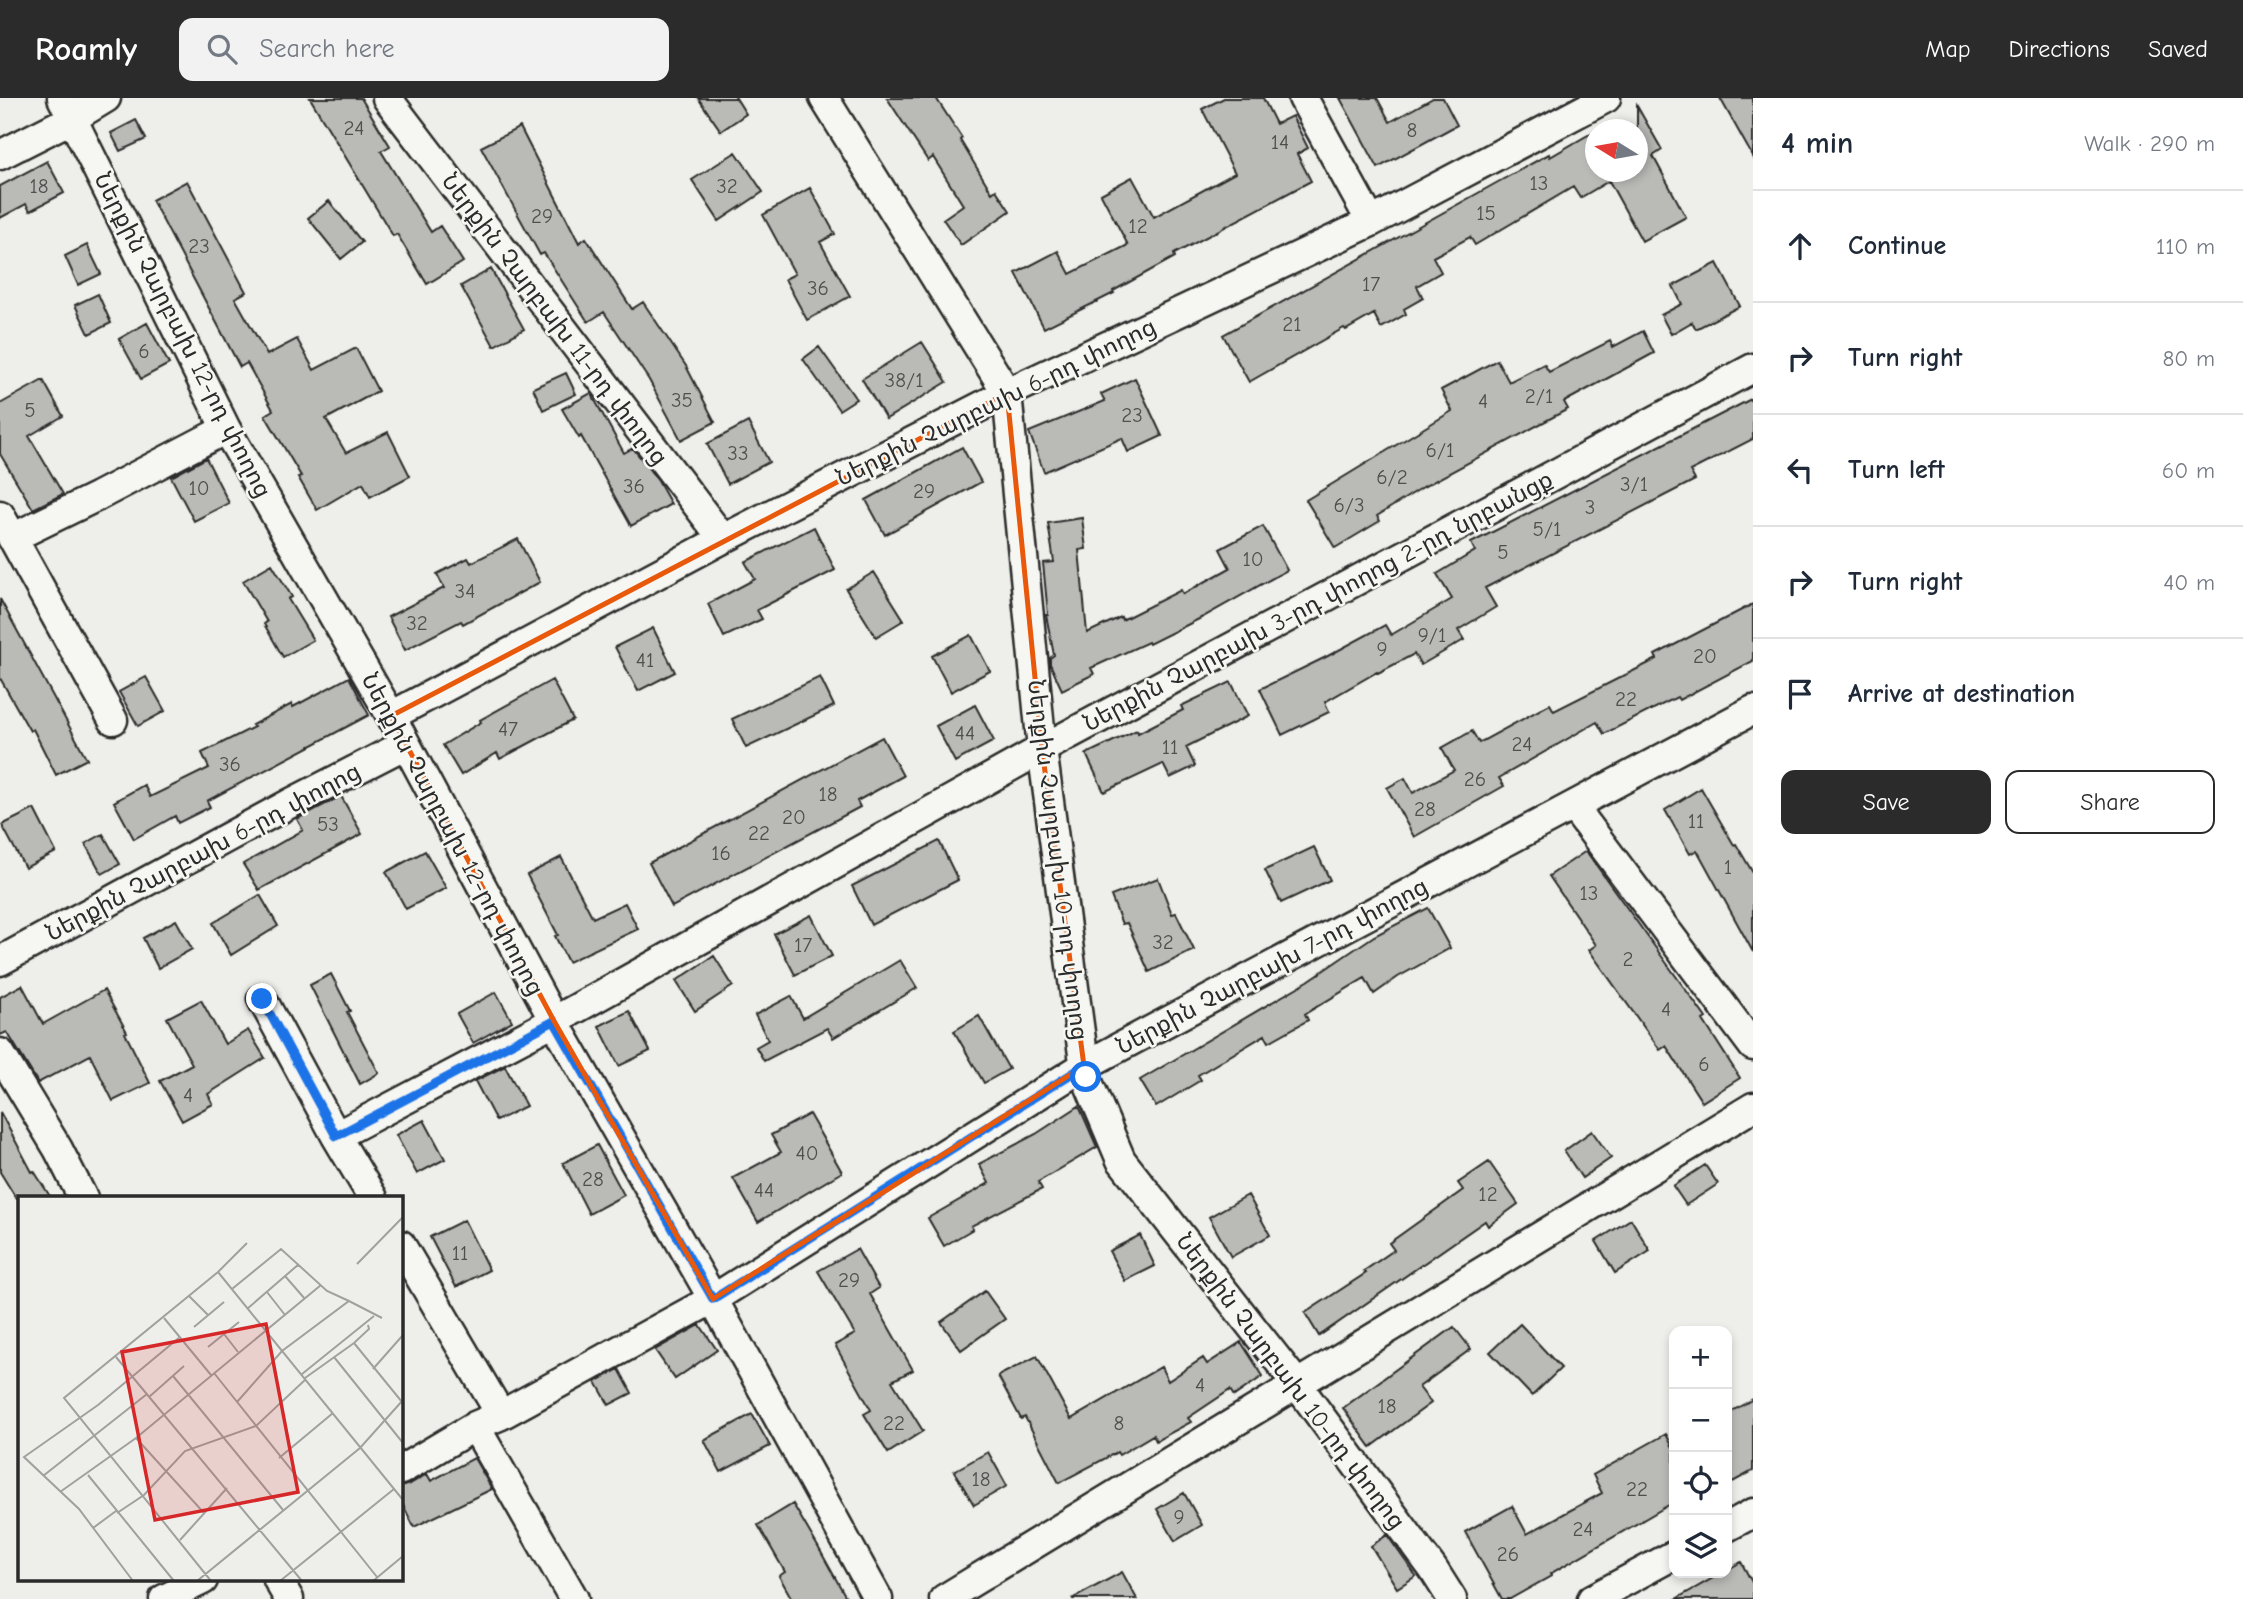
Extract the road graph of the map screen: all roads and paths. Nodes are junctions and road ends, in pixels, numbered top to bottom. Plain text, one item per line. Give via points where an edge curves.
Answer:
1 (106, 98) edge
2 (387, 98) edge
3 (824, 98) edge
4 (1303, 98) edge
5 (1606, 98) edge
6 (68, 108) edge
7 (0, 155) edge
8 (1371, 222) junction
9 (1753, 368) edge
10 (1007, 393) junction
11 (226, 429) junction
12 (6, 526) edge
13 (723, 539) junction
14 (1753, 710) edge
15 (391, 716) junction
16 (113, 720) dead end
17 (406, 744) junction
18 (1042, 749) junction
19 (1573, 806) junction
20 (0, 961) edge
21 (262, 999) dead end
22 (554, 1021) junction
23 (1753, 1046) edge
24 (0, 1053) edge
25 (1084, 1066) junction
26 (1753, 1107) edge
27 (336, 1136) junction
28 (82, 1196) edge
29 (372, 1196) edge
30 (402, 1247) edge
31 (713, 1299) junction
32 (1296, 1384) junction
33 (501, 1415) junction
34 (475, 1426) junction
35 (402, 1469) edge
36 (1753, 1513) edge
37 (1732, 1524) edge
38 (1669, 1558) edge
39 (200, 1582) edge
40 (279, 1582) edge
41 (164, 1599) edge
42 (289, 1599) edge
43 (574, 1599) edge
44 (877, 1599) edge
45 (944, 1599) edge
46 (1452, 1599) edge
47 (1592, 1599) edge

1 - 6 street
2 - 13 street, Ներքին Չարբախ 11-րդ փողոց
3 - 10 street, Ներքին Չարբախ 10-րդ փողոց
4 - 8 street
5 - 8 street, Ներքին Չարբախ 6-րդ փողոց
6 - 7 street
6 - 11 street, Ներքին Չարբախ 12-րդ փողոց
8 - 10 street, Ներքին Չարբախ 6-րդ փողոց
9 - 18 street, Ներքին Չարբախ 3-րդ փողոց 2-րդ նրբանցք
10 - 13 street, Ներքին Չարբախ 6-րդ փողոց
10 - 18 street, Ներքին Չարբախ 10-րդ փողոց
11 - 12 street via 99,496
11 - 15 street, Ներքին Չարբախ 12-րդ փողոց
12 - 16 street
13 - 15 street, Ներքին Չարբախ 6-րդ փողոց
14 - 19 street, Ներքին Չարբախ 7-րդ փողոց
15 - 17 street, Ներքին Չարբախ 12-րդ փողոց
17 - 20 street, Ներքին Չարբախ 6-րդ փողոց
17 - 22 street, Ներքին Չարբախ 12-րդ փողոց
18 - 22 street, Ներքին Չարբախ 3-րդ փողոց 2-րդ նրբանցք
18 - 25 street, Ներքին Չարբախ 10-րդ փողոց
19 - 23 street
19 - 25 street, Ներքին Չարբախ 7-րդ փողոց
21 - 27 street
22 - 27 street, Ներքին Չարբախ 3-րդ փողոց 2-րդ նրբանցք
22 - 31 street, Ներքին Չարբախ 12-րդ փողոց
24 - 28 street
25 - 31 street, Ներքին Չարբախ 7-րդ փողոց
25 - 32 street, Ներքին Չարբախ 10-րդ փողոց via 1121,1160
26 - 32 street
27 - 29 street
30 - 33 street
31 - 33 street, Ներքին Չարբախ 7-րդ փողոց
31 - 44 street, Ներքին Չարբախ 12-րդ փողոց
32 - 45 street
32 - 46 street, Ներքին Չարբախ 10-րդ փողոց
33 - 34 street, Ներքին Չարբախ 7-րդ փողոց
34 - 35 street, Ներքին Չարբախ 7-րդ փողոց
34 - 43 street
36 - 37 street
38 - 47 street
39 - 41 street
40 - 42 street

